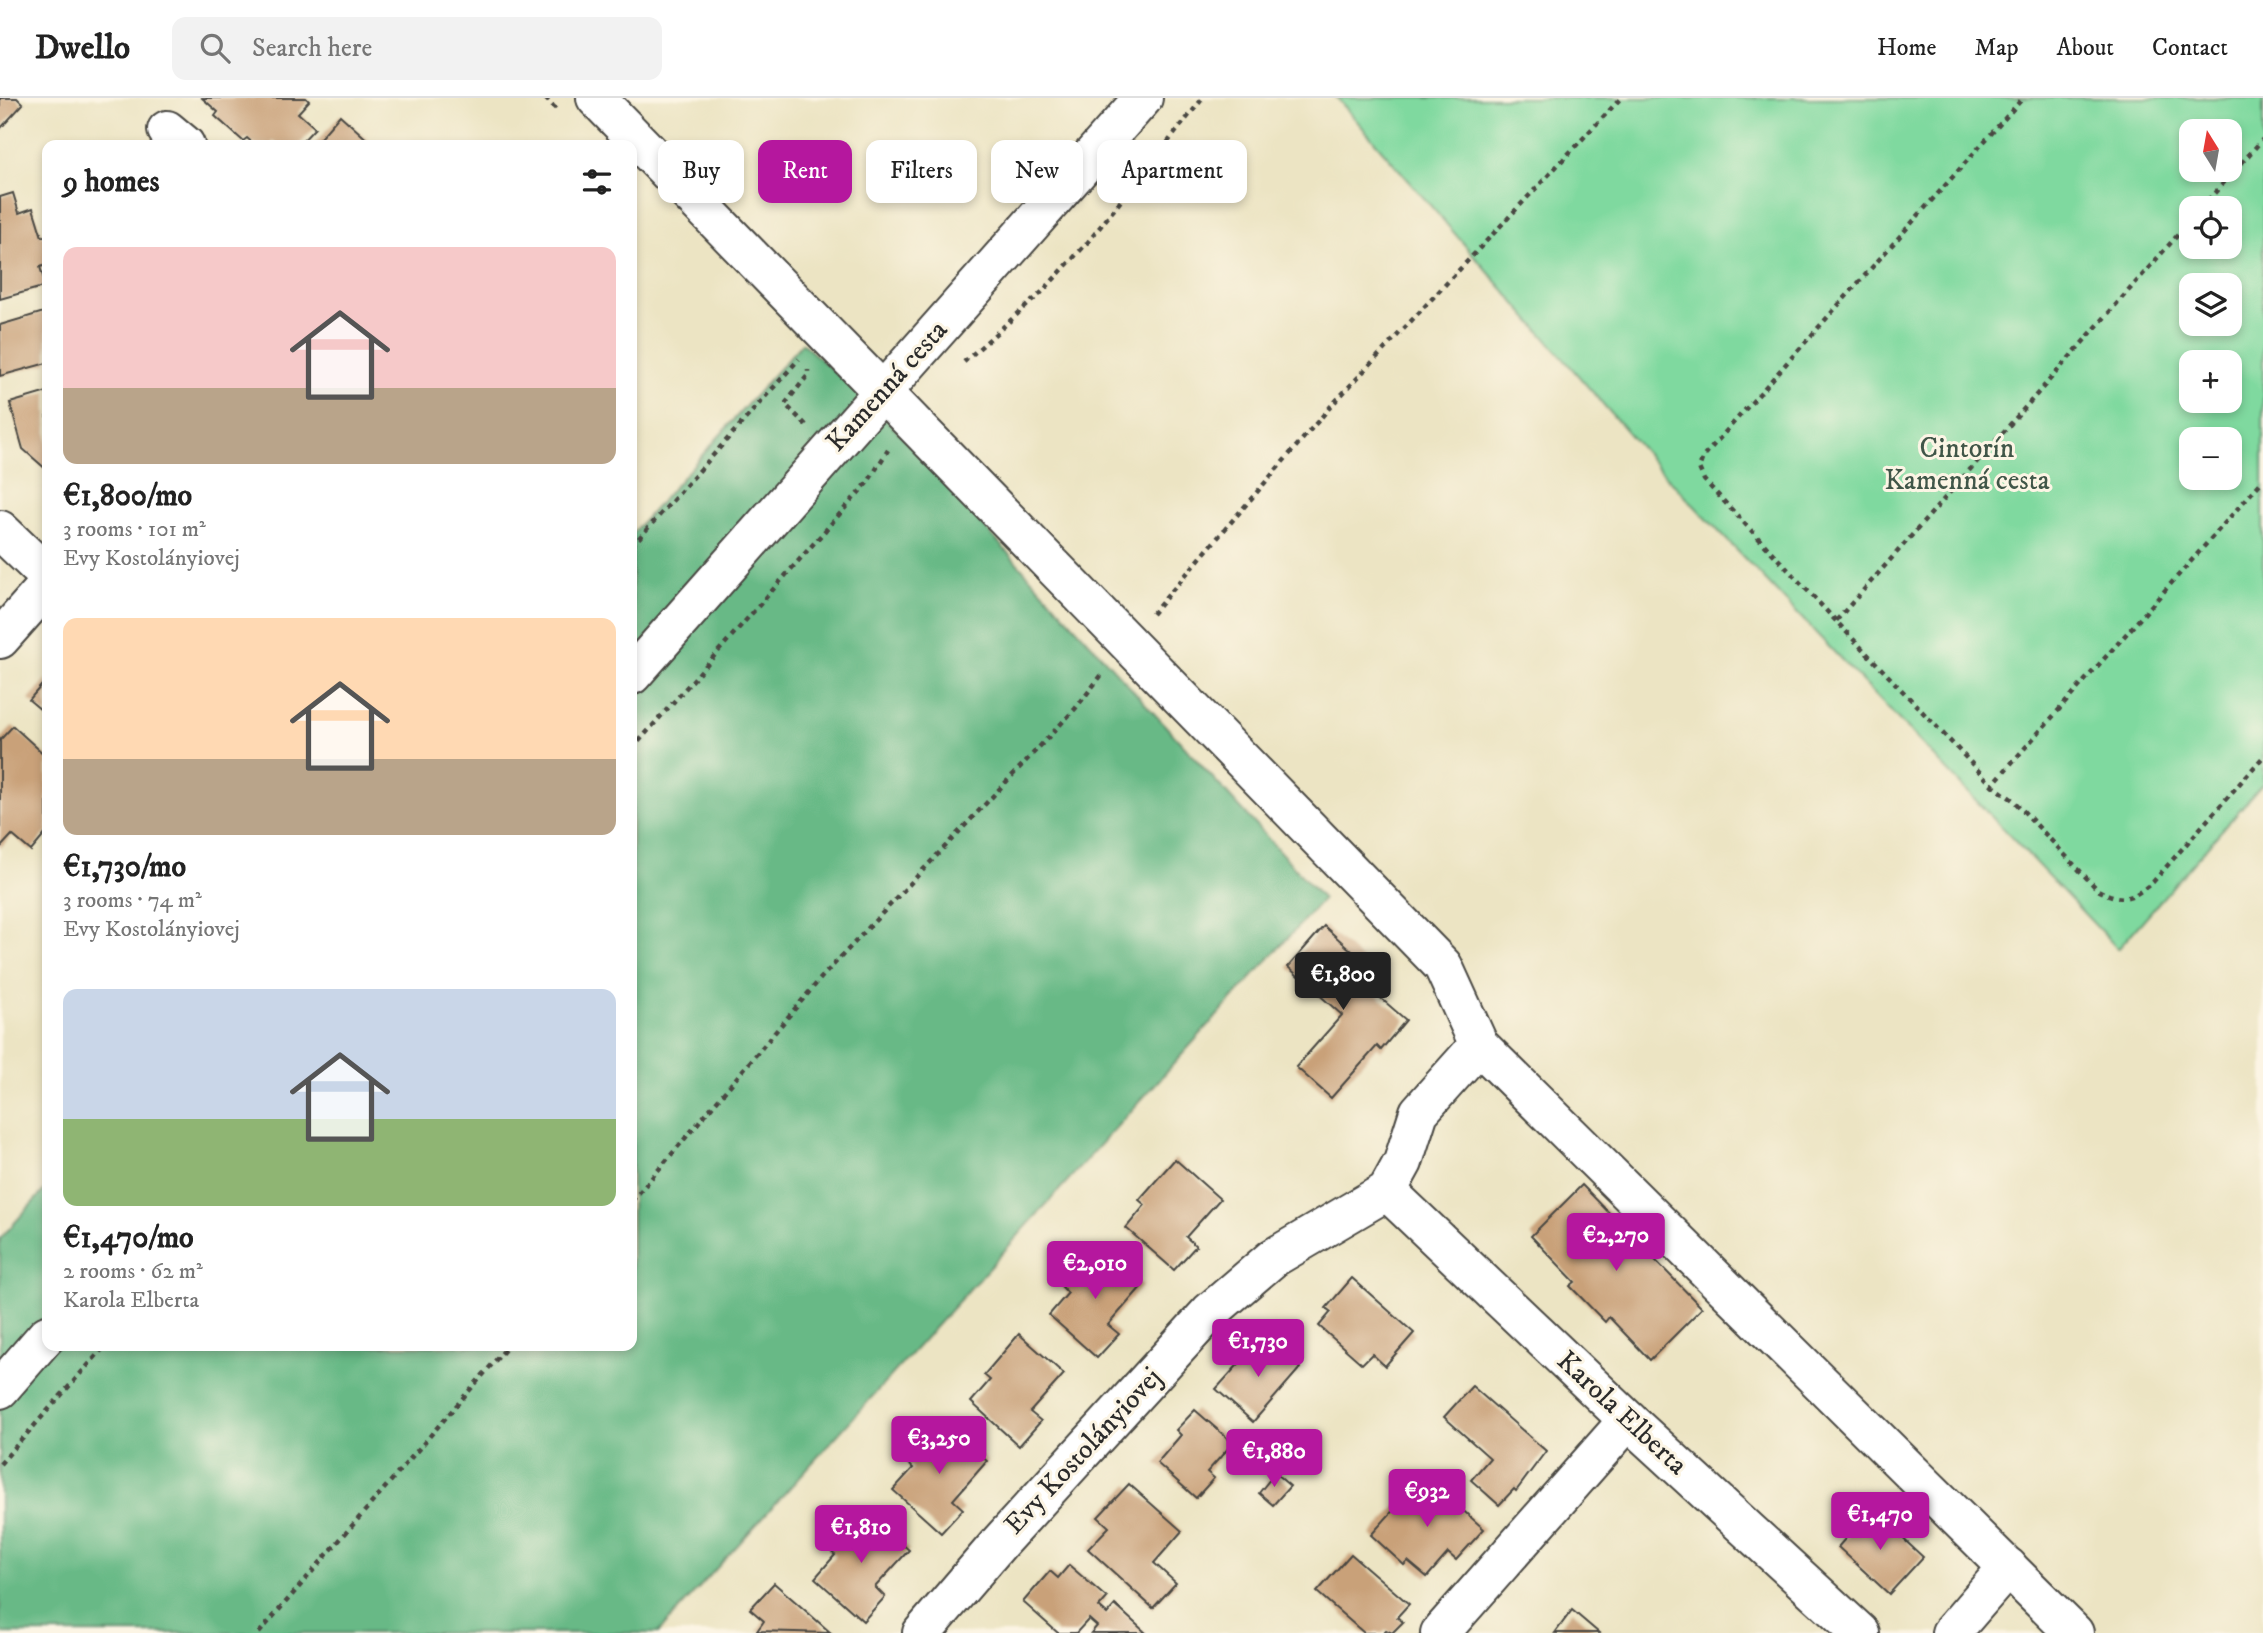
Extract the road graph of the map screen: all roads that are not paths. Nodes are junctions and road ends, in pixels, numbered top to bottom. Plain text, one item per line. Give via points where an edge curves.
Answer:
1 (596, 98) edge
2 (1143, 98) edge
3 (883, 391) junction
4 (0, 530) edge
5 (42, 570) edge
6 (42, 592) edge
7 (0, 639) edge
8 (637, 669) edge
9 (1479, 1045) junction
10 (1387, 1191) junction
11 (42, 1341) edge
12 (0, 1389) edge
13 (1628, 1420) junction
14 (2008, 1567) junction
15 (922, 1633) edge
16 (1440, 1633) edge
17 (1860, 1633) edge
18 (1951, 1633) edge
19 (2074, 1633) edge

1 - 3 street
2 - 3 street, Kamenná cesta
3 - 8 street, Kamenná cesta
3 - 9 street via 1443,966
4 - 5 street
6 - 7 street
9 - 10 street via 1419,1112 1403,1162
9 - 14 street
10 - 13 street, Karola Elberta
10 - 15 street, Evy Kostolányiovej via 1273,1258 1210,1312
11 - 12 street
13 - 16 street
13 - 17 street, Karola Elberta
14 - 18 street
14 - 19 street

